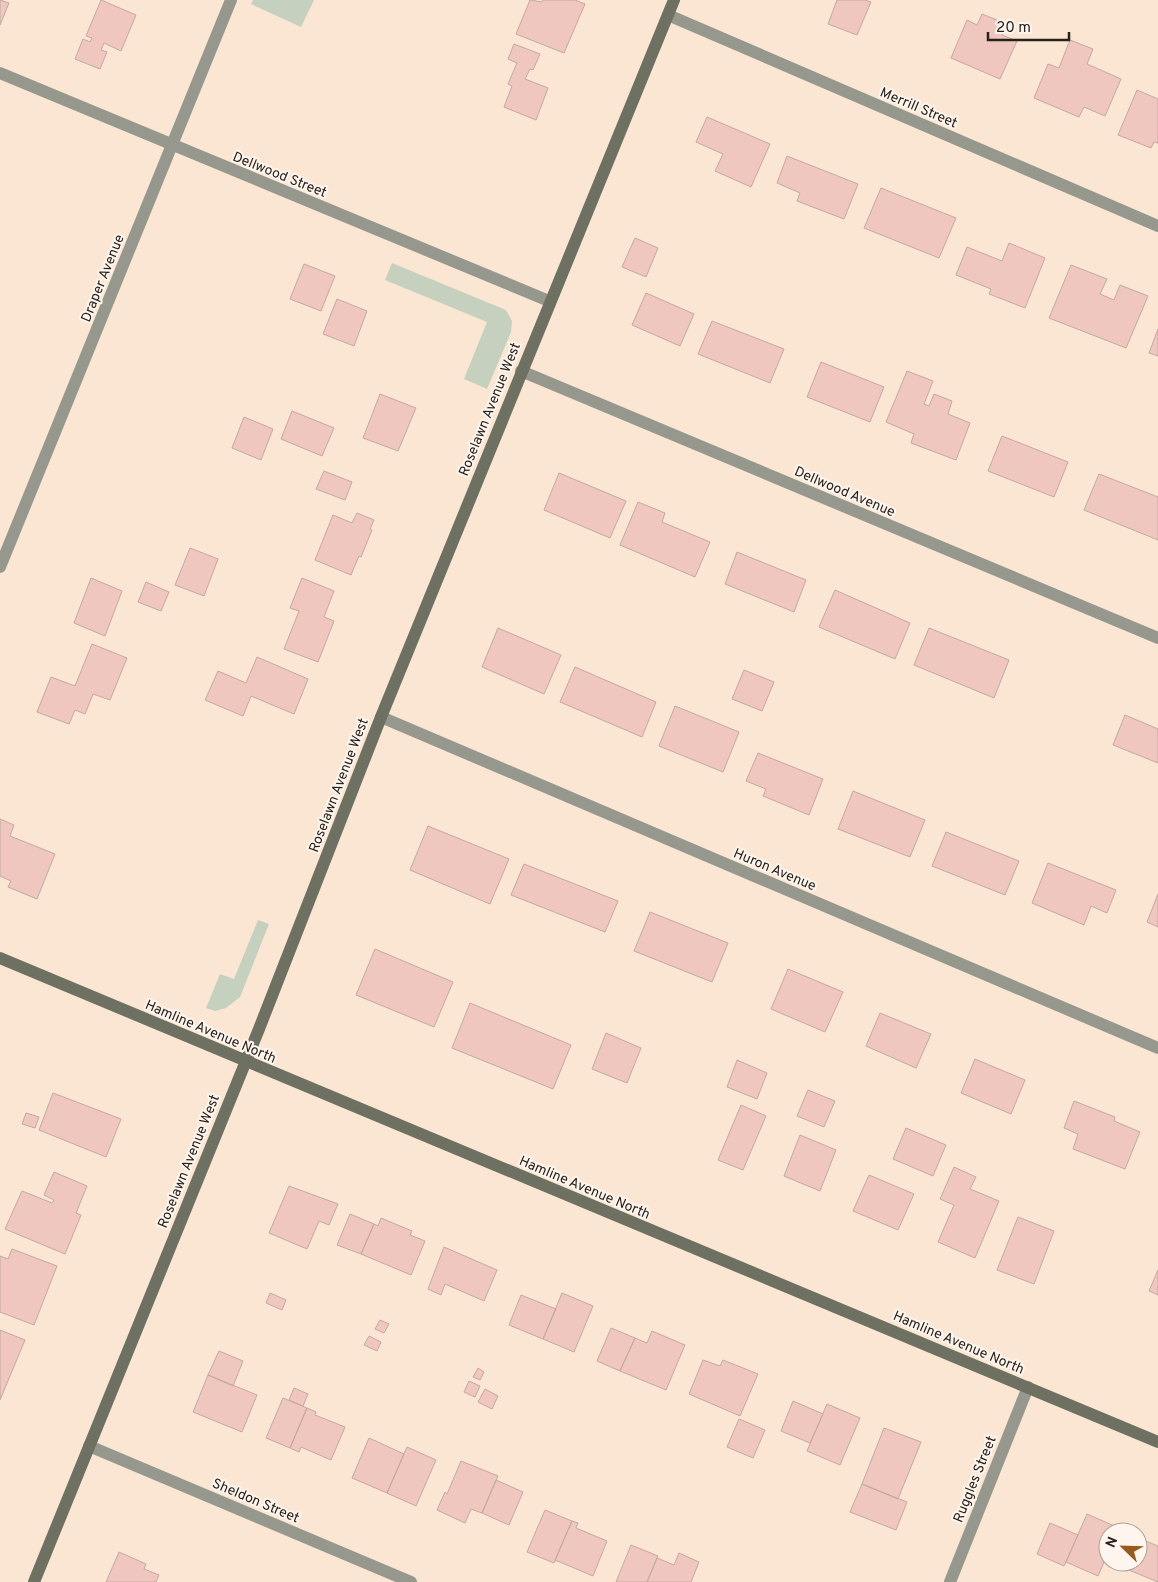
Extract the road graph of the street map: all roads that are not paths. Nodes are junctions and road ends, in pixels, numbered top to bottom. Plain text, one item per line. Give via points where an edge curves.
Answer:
1 (231, 0) edge
2 (674, 0) edge
3 (668, 15) junction
4 (0, 74) edge
5 (172, 145) junction
6 (1158, 226) edge
7 (549, 301) junction
8 (521, 371) junction
9 (0, 567) edge
10 (1158, 638) edge
11 (381, 717) junction
12 (0, 958) edge
13 (1158, 1048) edge
14 (246, 1062) junction
15 (1028, 1387) junction
16 (1158, 1442) edge
17 (89, 1446) junction
18 (34, 1582) edge
19 (411, 1582) edge
20 (950, 1582) edge

1 - 5 street, Draper Avenue
2 - 3 street, Roselawn Avenue West
3 - 6 street, Merrill Street
3 - 7 street, Roselawn Avenue West
4 - 5 street, Dellwood Street
5 - 7 street, Dellwood Street
5 - 9 street, Draper Avenue
7 - 8 street, Roselawn Avenue West
8 - 10 street, Dellwood Avenue
8 - 11 street, Roselawn Avenue West
11 - 13 street, Huron Avenue
11 - 14 street, Roselawn Avenue West
12 - 14 street, Hamline Avenue North
14 - 15 street, Hamline Avenue North
14 - 17 street, Roselawn Avenue West
15 - 16 street, Hamline Avenue North
15 - 20 street, Ruggles Street
17 - 18 street, Roselawn Avenue West
17 - 19 street, Sheldon Street

